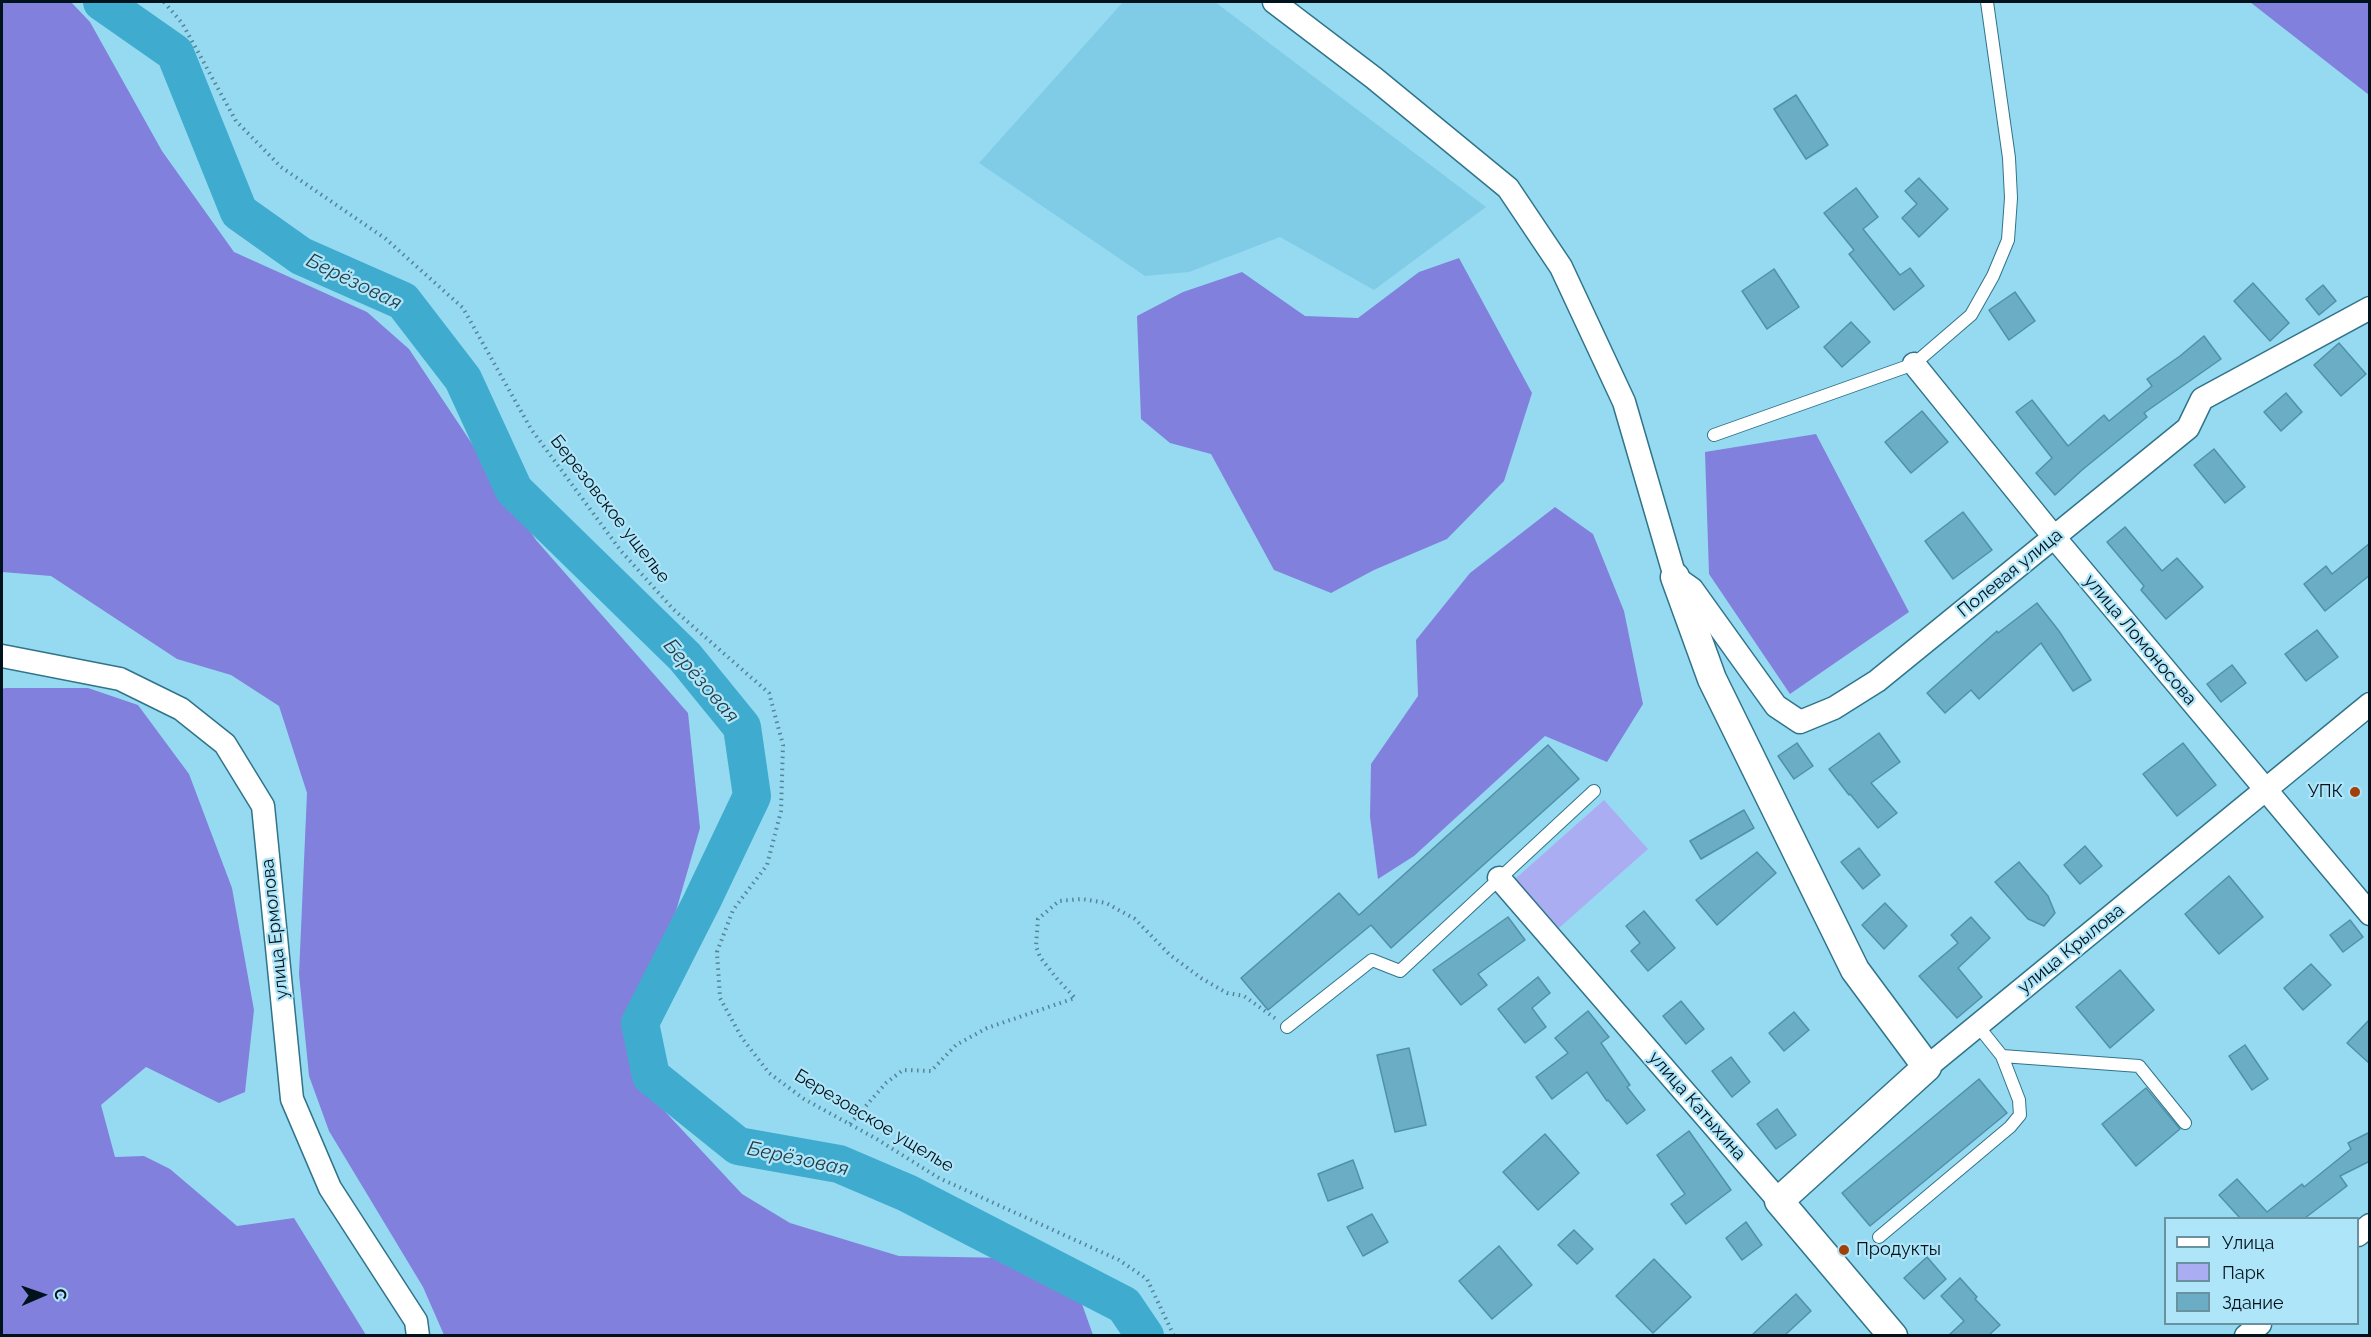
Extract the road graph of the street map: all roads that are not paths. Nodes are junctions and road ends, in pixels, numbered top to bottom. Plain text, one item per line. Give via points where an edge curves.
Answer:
1 (1274, 2) edge
2 (1987, 2) edge
3 (2370, 308) edge
4 (1914, 364) junction
5 (1714, 435) dead end
6 (2054, 537) junction
7 (1674, 577) junction
8 (2, 656) edge
9 (2370, 704) edge
10 (1594, 791) dead end
11 (2265, 791) junction
12 (1499, 878) junction
13 (2370, 914) edge
14 (1977, 1026) junction
15 (1287, 1027) road end
16 (2002, 1056) junction
17 (1927, 1067) junction
18 (2185, 1123) dead end
19 (1779, 1201) junction
20 (1879, 1237) dead end
21 (2258, 1325) edge
22 (418, 1335) edge
23 (1893, 1335) edge
24 (2246, 1335) edge

1 - 7 street via 1374,78 1508,189 1561,267 1624,402
2 - 4 lane via 2008,158 2008,240 1971,315
3 - 6 street, Полевая улица via 2202,399 2188,428
4 - 5 lane
4 - 6 street, улица Ломоносова
6 - 7 street, Полевая улица via 1877,681 1834,708 1800,722 1776,706 1692,589
6 - 11 street, улица Ломоносова
7 - 17 street via 1712,679 1855,970
8 - 22 street, улица Ермолова via 120,679 181,709 225,744 263,806 292,1099 330,1188 416,1321
9 - 11 street, улица Крылова
10 - 12 lane
11 - 13 street, улица Ломоносова
11 - 14 street, улица Крылова
12 - 15 lane via 1400,970 1372,960
12 - 19 street, улица Катыхина
14 - 16 lane
14 - 17 street, улица Крылова
16 - 18 lane via 2139,1066
16 - 20 lane via 2019,1100 2020,1115
17 - 19 street, улица Крылова
19 - 23 street, улица Катыхина
21 - 24 street

